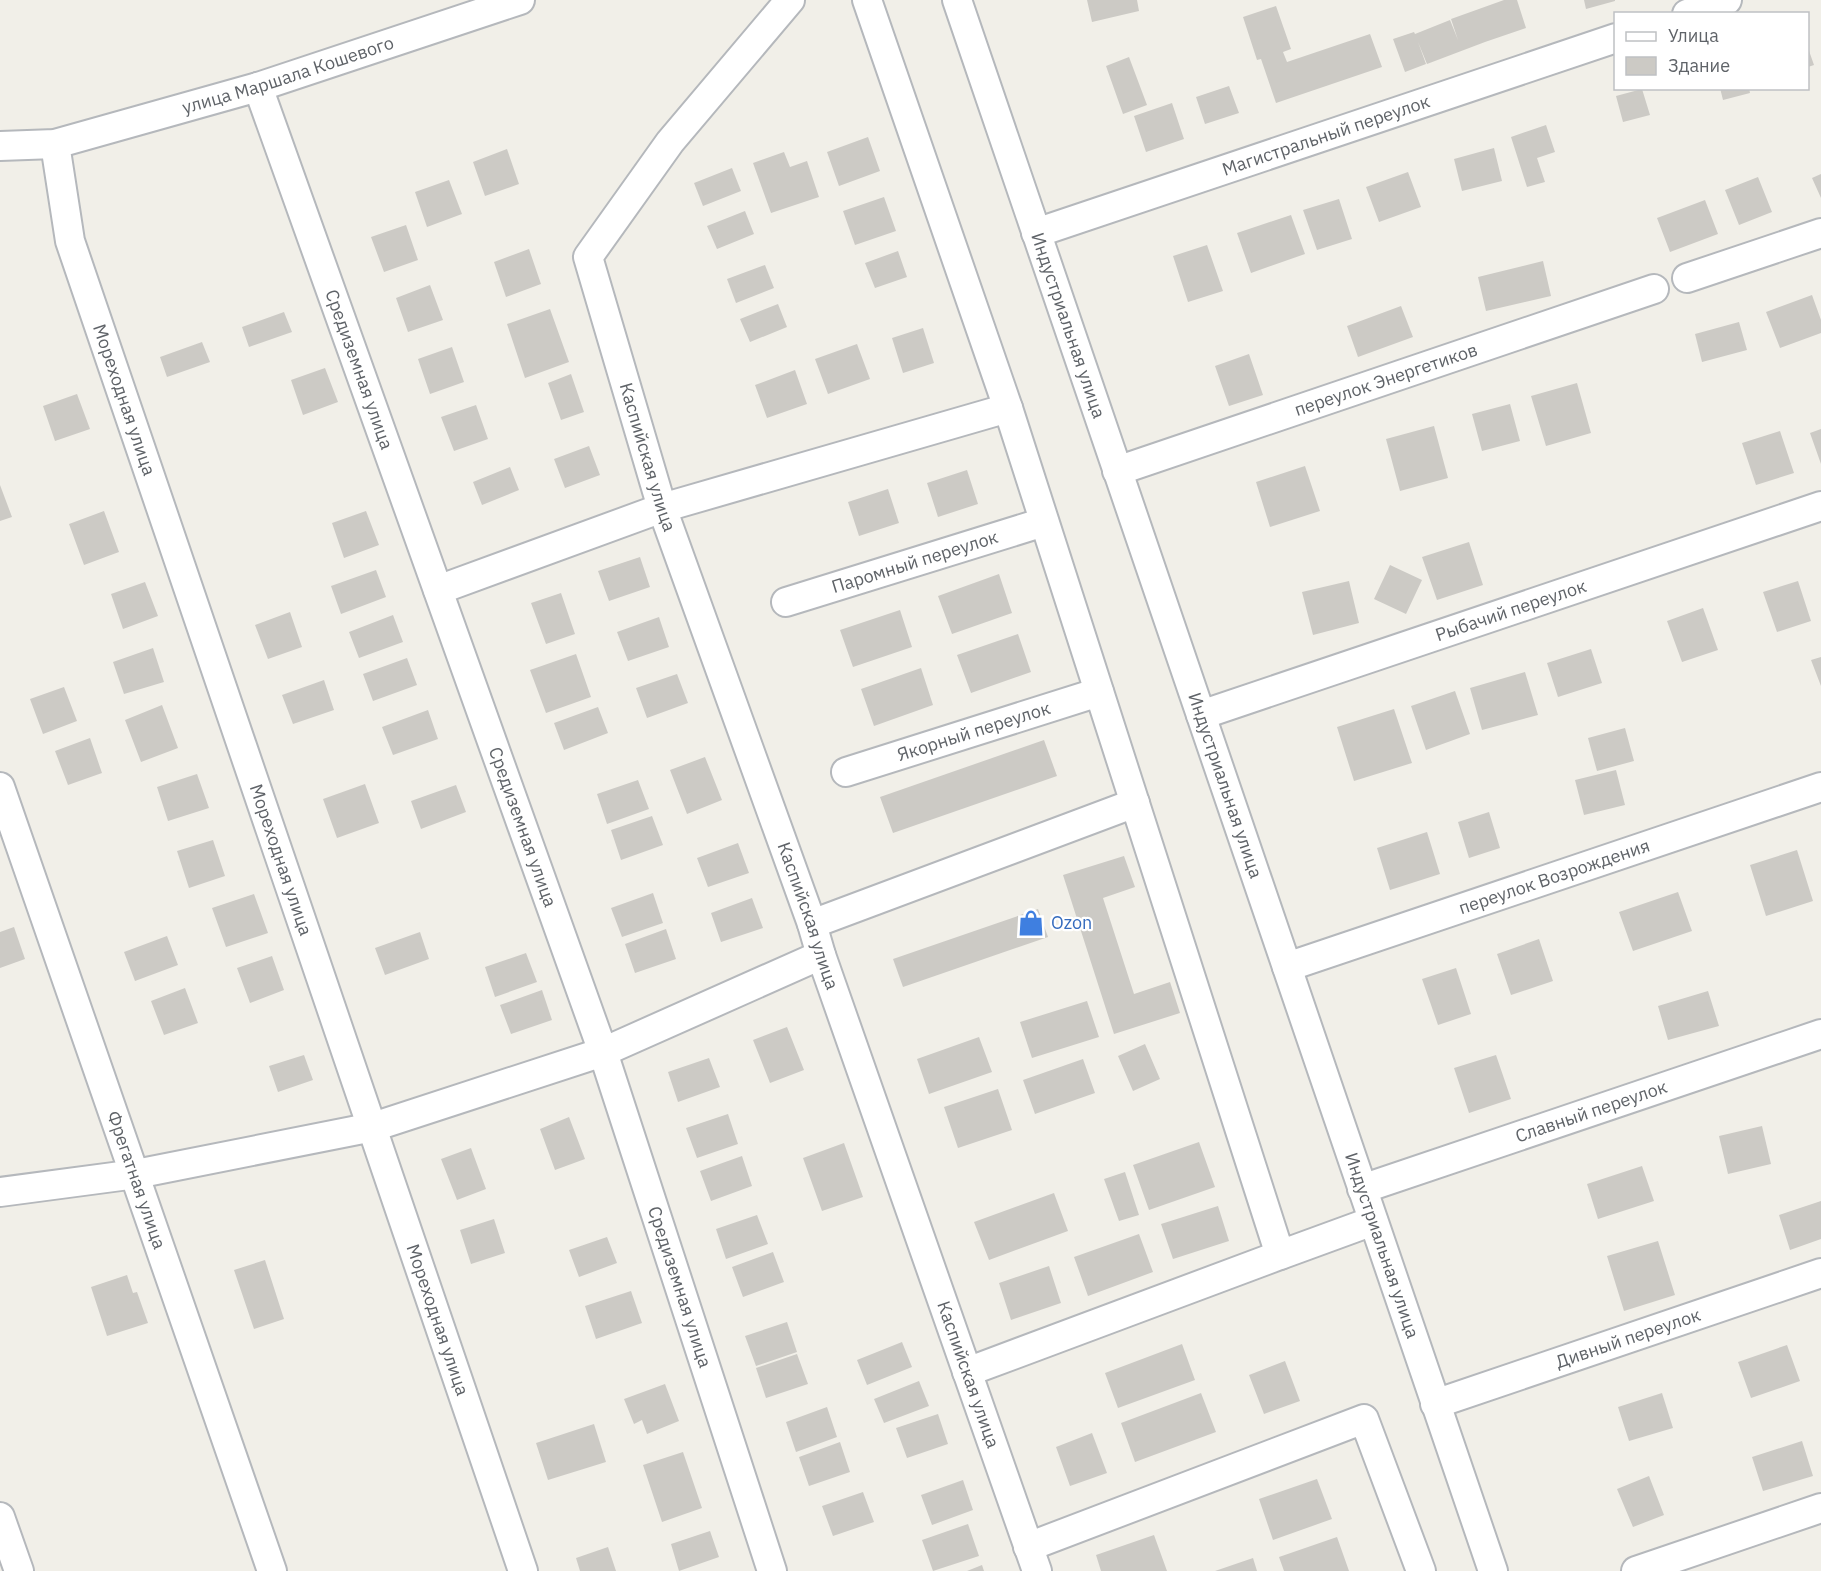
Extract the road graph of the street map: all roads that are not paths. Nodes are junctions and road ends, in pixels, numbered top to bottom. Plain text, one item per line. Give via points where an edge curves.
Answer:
1 (520, 0) edge
2 (790, 0) edge
3 (867, 0) edge
4 (957, 0) edge
5 (1727, 0) edge
6 (1694, 12) edge
7 (1614, 39) edge
8 (258, 87) junction
9 (56, 144) junction
10 (0, 146) edge
11 (1036, 233) junction
12 (1821, 233) edge
13 (1687, 278) dead end
14 (1654, 289) dead end
15 (1008, 408) junction
16 (1117, 471) junction
17 (1821, 506) edge
18 (662, 508) junction
19 (1044, 522) junction
20 (438, 590) junction
21 (786, 602) dead end
22 (1099, 692) junction
23 (1201, 715) junction
24 (846, 772) dead end
25 (0, 787) edge
26 (1821, 787) edge
27 (1135, 803) junction
28 (812, 924) junction
29 (821, 955) junction
30 (1287, 967) junction
31 (1821, 1034) edge
32 (603, 1052) junction
33 (373, 1127) junction
34 (136, 1174) junction
35 (1362, 1190) junction
36 (0, 1192) edge
37 (1373, 1221) junction
38 (1280, 1255) junction
39 (1821, 1273) edge
40 (967, 1372) junction
41 (1435, 1404) junction
42 (1821, 1508) edge
43 (0, 1516) edge
44 (1032, 1559) edge
45 (19, 1571) edge
46 (272, 1571) edge
47 (523, 1571) edge
48 (772, 1571) edge
49 (1421, 1571) edge
50 (1493, 1571) edge
51 (1636, 1571) edge

1 - 8 street, улица Маршала Кошевого
2 - 18 street, Каспийская улица via 670,142 588,257
3 - 15 street
4 - 11 street, Индустриальная улица
5 - 6 street
7 - 11 street, Магистральный переулок
8 - 9 street, улица Маршала Кошевого
8 - 20 street, Средиземная улица
9 - 10 street, улица Маршала Кошевого
9 - 33 street, Мореходная улица via 70,242
11 - 16 street, Индустриальная улица
12 - 13 street
14 - 16 street, переулок Энергетиков
15 - 18 street
15 - 19 street
16 - 23 street, Индустриальная улица
17 - 23 street, Рыбачий переулок
18 - 20 street
18 - 28 street, Каспийская улица
19 - 21 street, Паромный переулок
19 - 22 street
20 - 32 street, Средиземная улица
22 - 24 street, Якорный переулок
22 - 27 street
23 - 30 street, Индустриальная улица
25 - 34 street, Фрегатная улица
26 - 30 street, переулок Возрождения
27 - 28 street
27 - 38 street
28 - 29 street, Каспийская улица
29 - 32 street
29 - 40 street, Каспийская улица
30 - 35 street, Индустриальная улица
31 - 35 street, Славный переулок
32 - 33 street
32 - 48 street, Средиземная улица
33 - 34 street
33 - 47 street, Мореходная улица
34 - 36 street
34 - 46 street, Фрегатная улица
35 - 37 street, Индустриальная улица
37 - 38 street
37 - 41 street, Индустриальная улица
38 - 40 street
39 - 41 street, Дивный переулок
40 - 44 street, Каспийская улица
41 - 50 street, Индустриальная улица
42 - 51 street
43 - 45 street
44 - 49 street via 1364,1419

